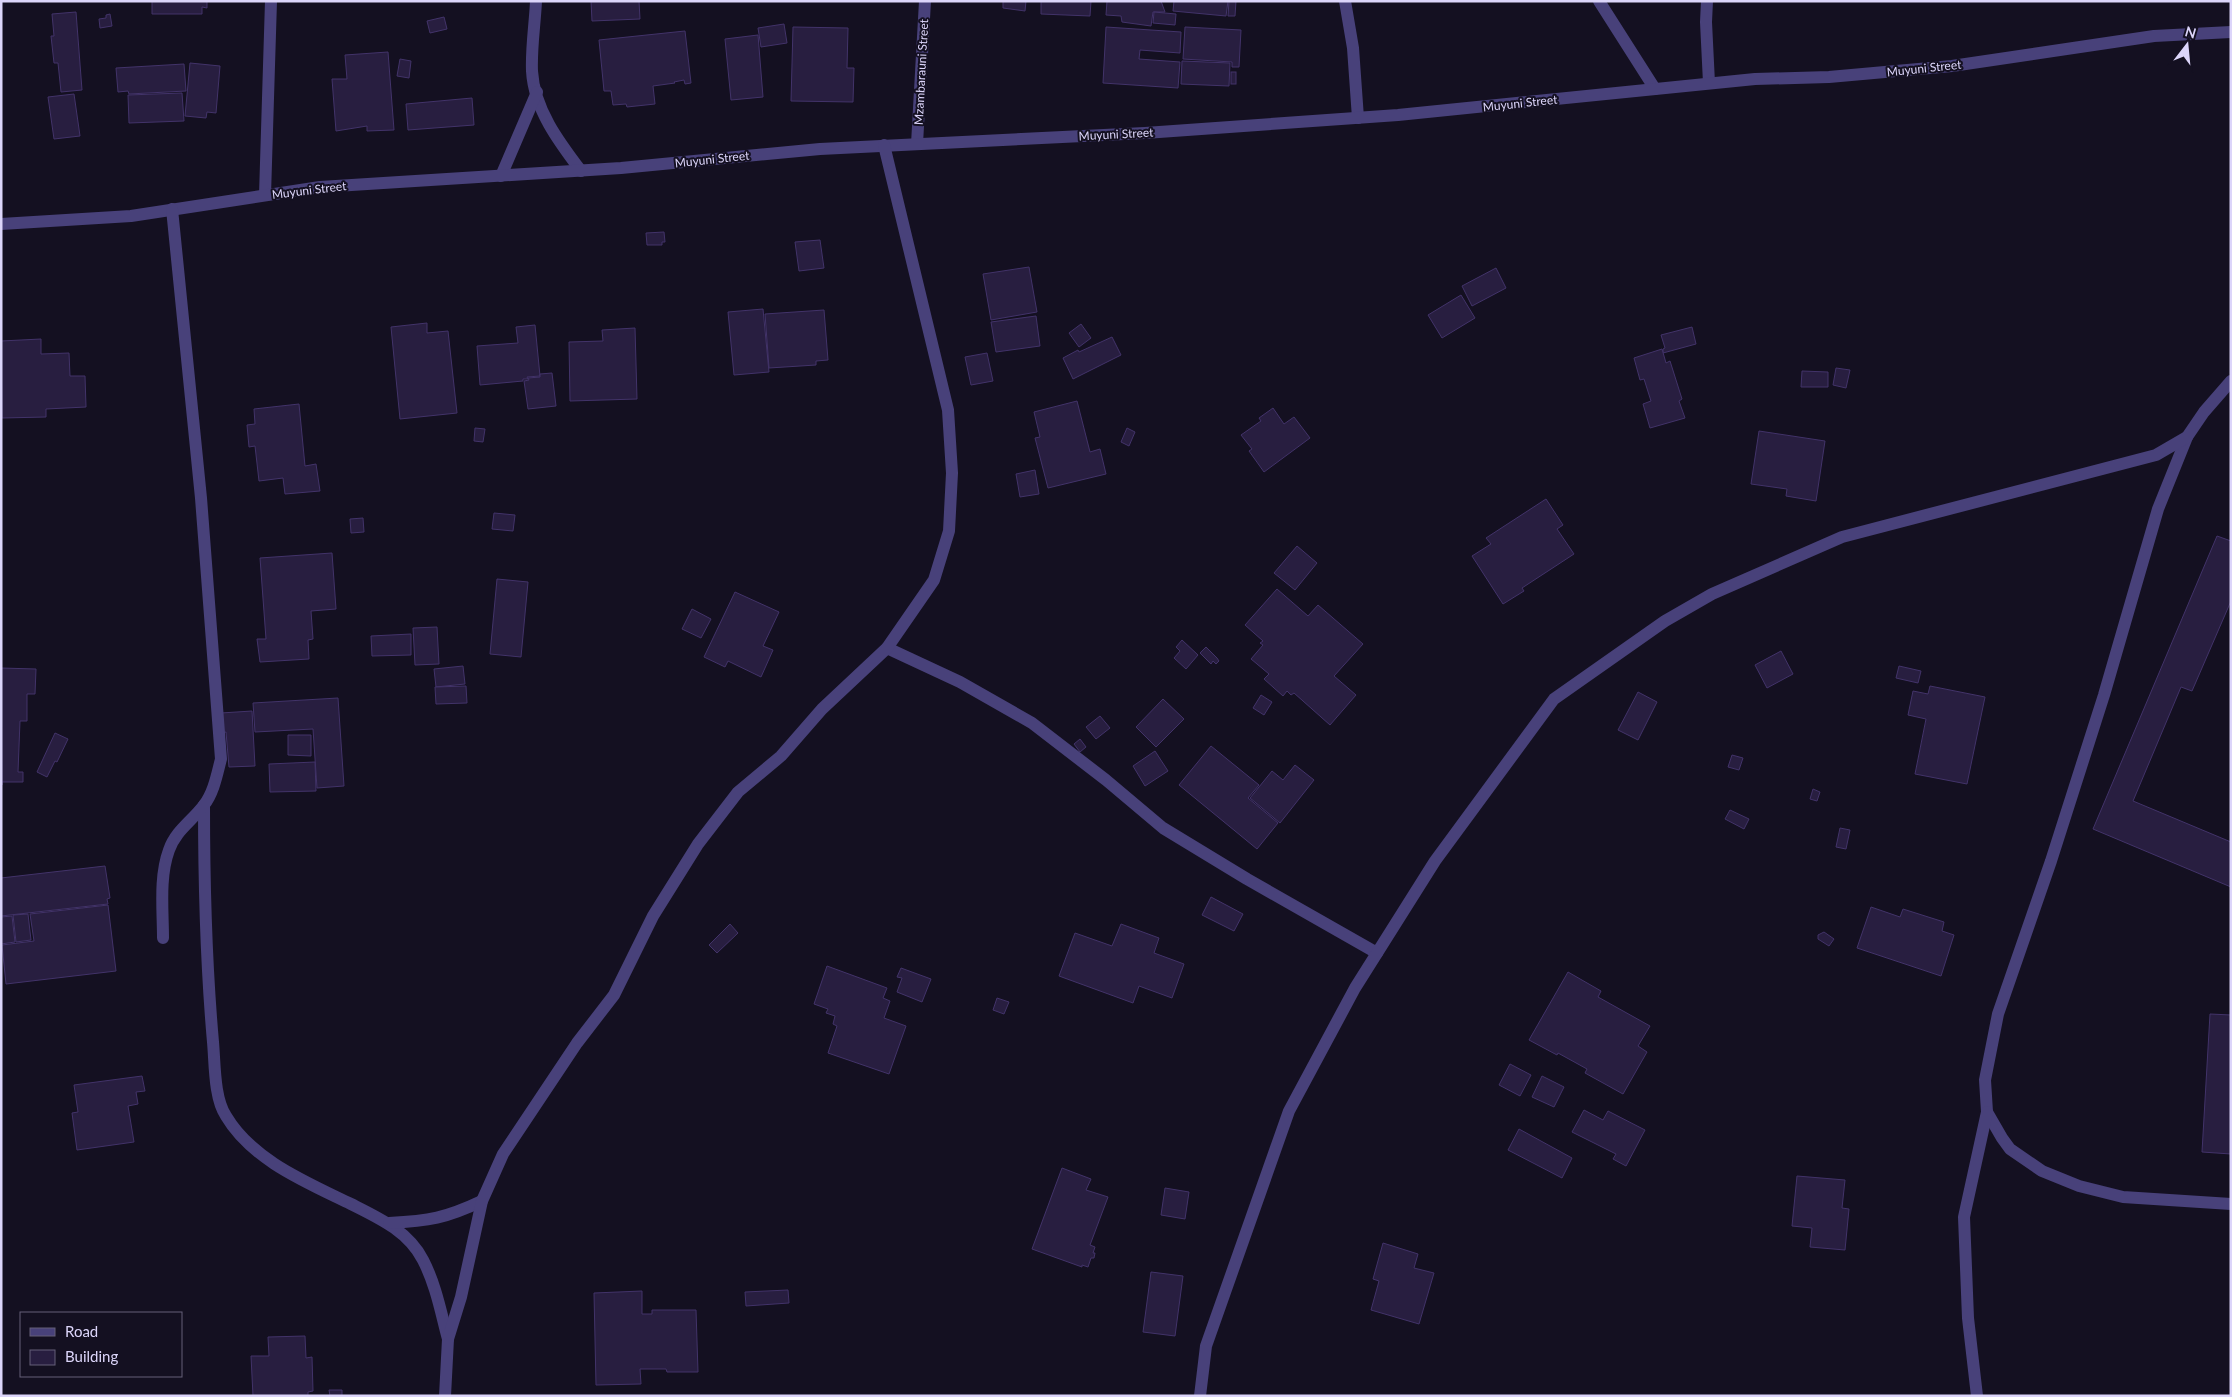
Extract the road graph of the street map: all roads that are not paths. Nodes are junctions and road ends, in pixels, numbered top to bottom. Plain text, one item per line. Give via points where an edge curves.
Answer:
1 (271, 1) edge
2 (536, 1) edge
3 (924, 1) edge
4 (1346, 1) edge
5 (1599, 1) edge
6 (1707, 1) edge
7 (2231, 32) edge
8 (1709, 84) junction
9 (1656, 89) junction
10 (537, 92) junction
11 (1358, 118) junction
12 (917, 144) junction
13 (884, 145) junction
14 (581, 171) junction
15 (501, 176) junction
16 (265, 195) junction
17 (172, 209) junction
18 (1, 224) edge
19 (2231, 380) edge
20 (2187, 437) junction
21 (887, 648) junction
22 (204, 805) junction
23 (163, 938) dead end
24 (1377, 952) junction
25 (1987, 1112) junction
26 (482, 1201) junction
27 (2231, 1204) edge
28 (390, 1223) junction
29 (448, 1340) junction
30 (445, 1396) edge
31 (1200, 1396) edge
32 (1977, 1396) edge

1 - 16 street
2 - 10 street via 532,72
3 - 12 street, Mzambarauni Street
4 - 11 street
5 - 9 street
6 - 8 street
7 - 8 street, Muyuni Street via 2154,36 1952,66
8 - 9 street, Muyuni Street
9 - 11 street, Muyuni Street
10 - 14 street via 538,101 559,141
10 - 15 street
11 - 12 street, Muyuni Street
12 - 13 street, Muyuni Street
13 - 14 street, Muyuni Street
13 - 21 street via 948,410 952,473 949,531 934,580
14 - 15 street, Muyuni Street
15 - 16 street, Muyuni Street via 320,187
16 - 17 street, Muyuni Street
17 - 18 street, Muyuni Street via 130,216
17 - 22 street via 200,478 222,759 214,787
19 - 20 street
20 - 24 street via 2156,455 1842,537 1712,594 1665,621 1554,699 1435,861
20 - 25 street via 2158,509 2104,695 1998,1014 1985,1080
21 - 24 street via 960,682 1032,724 1163,828
21 - 26 street via 822,709 781,756 738,792 698,844 653,916 614,994 502,1154
22 - 23 street via 180,830 169,851 163,885
22 - 28 street via 207,977 217,1087 224,1114 241,1138 268,1159
24 - 31 street via 1289,1111 1206,1346
25 - 27 street via 2010,1149 2042,1171 2079,1186 2123,1197
25 - 32 street via 1964,1217 1968,1318
26 - 28 street via 453,1215
26 - 29 street
28 - 29 street via 409,1240 423,1260 436,1293
29 - 30 street

